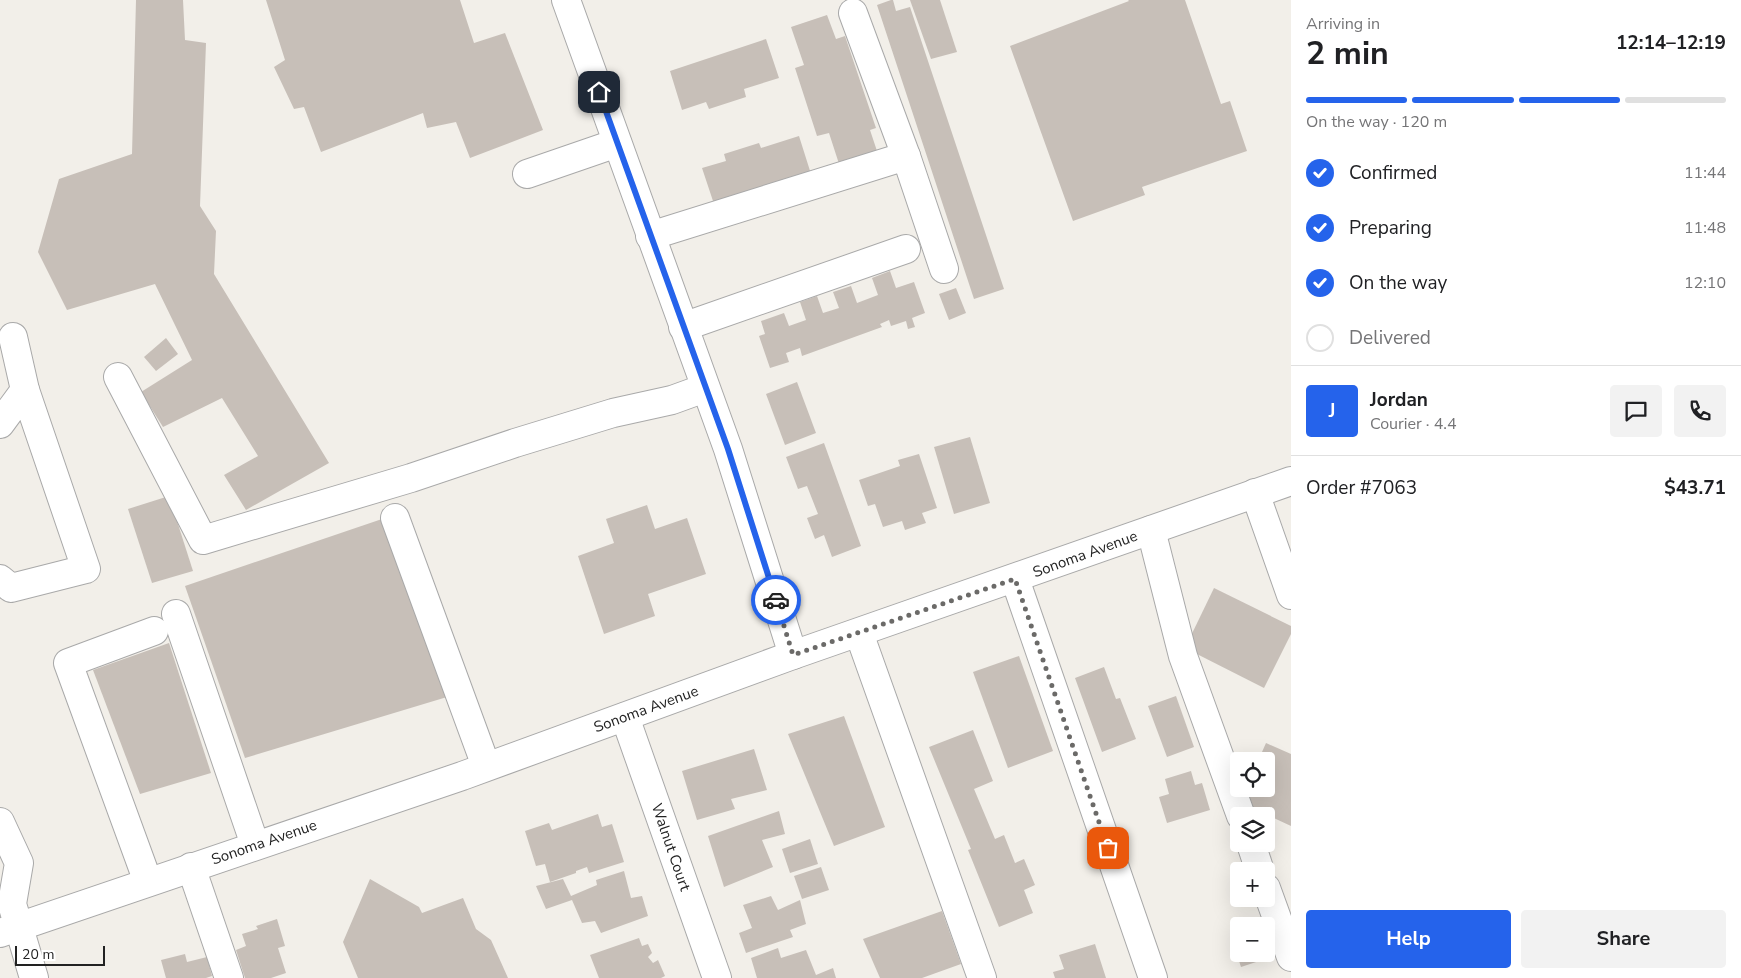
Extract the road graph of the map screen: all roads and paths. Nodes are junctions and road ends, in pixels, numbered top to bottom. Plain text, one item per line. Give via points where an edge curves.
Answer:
1 (573, 2) edge
2 (853, 13) dead end
3 (617, 143) junction
4 (906, 156) junction
5 (527, 174) dead end
6 (650, 236) junction
7 (906, 250) dead end
8 (944, 269) dead end
9 (683, 327) junction
10 (13, 337) dead end
11 (118, 377) dead end
12 (705, 388) junction
13 (25, 390) junction
14 (0, 424) edge
15 (1291, 481) edge
16 (1255, 494) junction
17 (395, 518) dead end
18 (1150, 530) junction
19 (0, 579) edge
20 (1015, 579) junction
21 (1291, 595) edge
22 (176, 614) dead end
23 (154, 631) dead end
24 (859, 633) junction
25 (793, 655) junction
26 (624, 717) junction
27 (486, 766) junction
28 (1238, 807) edge
29 (0, 822) edge
30 (255, 845) junction
31 (191, 867) junction
32 (148, 882) junction
33 (1273, 907) edge
34 (8, 914) edge
35 (1291, 957) edge
36 (34, 978) edge
37 (229, 978) edge
38 (717, 978) edge
39 (982, 978) edge
40 (1154, 978) edge

1 - 3 street
2 - 4 street
3 - 5 street
3 - 6 street
4 - 6 street
4 - 8 street
6 - 9 street
7 - 9 street
9 - 12 street
10 - 13 street
11 - 12 street via 204,540 613,413 672,400
12 - 25 street via 728,449
13 - 14 street
13 - 19 street via 86,569 11,588
15 - 16 street, Sonoma Avenue
16 - 18 street, Sonoma Avenue
16 - 21 street
17 - 27 street
18 - 20 street, Sonoma Avenue
18 - 28 street via 1183,656
20 - 24 street, Sonoma Avenue
20 - 40 street
22 - 30 street
23 - 32 street via 68,663
24 - 25 street, Sonoma Avenue
24 - 39 street
25 - 26 street, Sonoma Avenue
26 - 27 street, Sonoma Avenue
26 - 38 street, Walnut Court
27 - 30 street, Sonoma Avenue
29 - 34 street via 19,863
30 - 31 street, Sonoma Avenue
31 - 32 street, Sonoma Avenue
31 - 37 street
32 - 34 street, Sonoma Avenue
33 - 35 street
34 - 36 street

